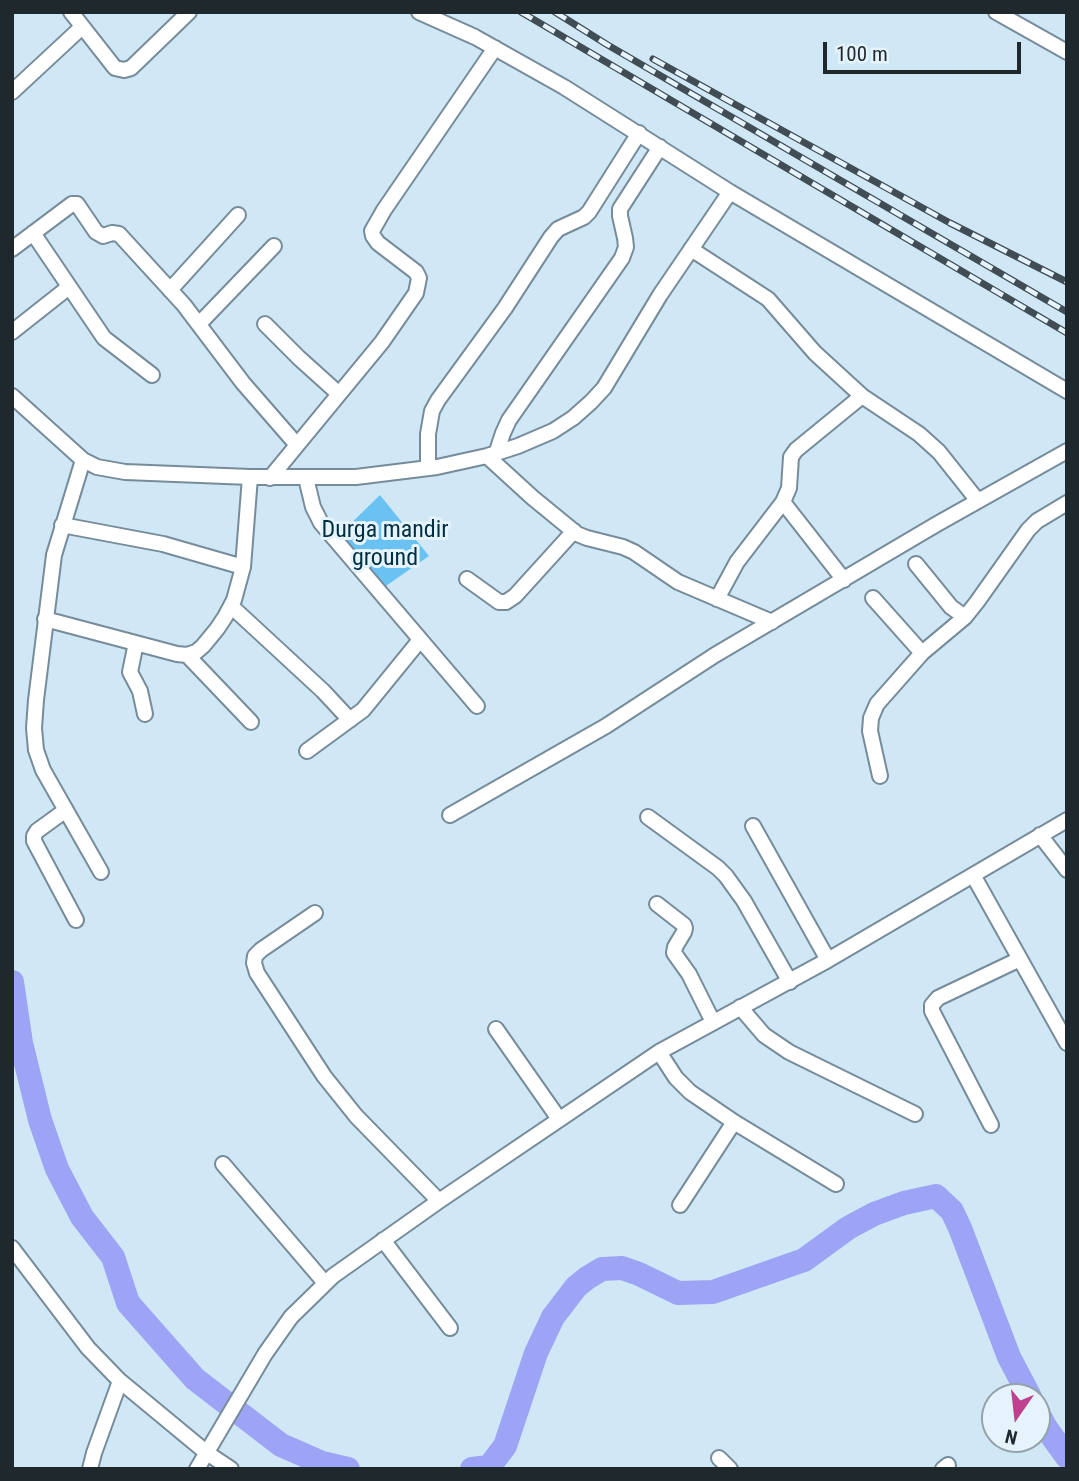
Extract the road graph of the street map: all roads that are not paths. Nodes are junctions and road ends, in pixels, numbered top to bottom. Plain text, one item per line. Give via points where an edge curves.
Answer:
1 (71, 12) edge
2 (189, 12) edge
3 (419, 12) edge
4 (996, 12) edge
5 (82, 27) junction
6 (495, 48) junction
7 (1067, 52) edge
8 (12, 92) edge
9 (639, 133) junction
10 (660, 146) junction
11 (730, 192) junction
12 (238, 215) dead end
13 (33, 233) junction
14 (275, 246) dead end
15 (12, 249) edge
16 (691, 249) junction
17 (69, 287) junction
18 (170, 289) junction
19 (199, 324) junction
20 (265, 324) dead end
21 (12, 332) edge
22 (152, 375) dead end
23 (1067, 391) edge
24 (339, 394) junction
25 (12, 396) edge
26 (862, 396) junction
27 (297, 445) junction
28 (1067, 451) edge
29 (491, 455) junction
30 (83, 460) junction
31 (428, 467) junction
32 (250, 477) junction
33 (270, 478) junction
34 (306, 478) junction
35 (978, 501) junction
36 (783, 502) junction
37 (1067, 503) edge
38 (62, 525) junction
39 (574, 531) junction
40 (916, 564) dead end
41 (243, 567) junction
42 (467, 579) dead end
43 (844, 580) junction
44 (873, 598) dead end
45 (717, 599) junction
46 (231, 606) junction
47 (965, 617) junction
48 (46, 619) junction
49 (772, 622) junction
50 (420, 640) junction
51 (136, 643) junction
52 (922, 653) junction
53 (187, 655) junction
54 (477, 706) dead end
55 (145, 714) dead end
56 (350, 720) junction
57 (251, 722) dead end
58 (307, 751) dead end
59 (880, 776) dead end
60 (66, 810) junction
61 (450, 815) dead end
62 (648, 817) dead end
63 (1067, 820) edge
64 (753, 826) dead end
65 (1040, 835) junction
66 (1067, 870) edge
67 (101, 872) dead end
68 (973, 875) junction
69 (657, 904) dead end
70 (315, 913) dead end
71 (76, 920) dead end
72 (1020, 959) junction
73 (828, 960) junction
74 (790, 982) junction
75 (740, 1007) junction
76 (713, 1022) junction
77 (496, 1029) dead end
78 (1066, 1040) edge
79 (659, 1052) junction
80 (915, 1114) dead end
81 (559, 1119) junction
82 (734, 1122) junction
83 (991, 1125) dead end
84 (223, 1164) dead end
85 (836, 1184) dead end
86 (439, 1201) junction
87 (680, 1205) dead end
88 (383, 1240) junction
89 (12, 1248) edge
90 (325, 1283) junction
91 (450, 1328) dead end
92 (120, 1381) junction
93 (206, 1453) junction
94 (90, 1469) edge
95 (197, 1469) edge
96 (230, 1469) edge

1 - 5 street
2 - 5 street via 124,71 115,68
3 - 6 street
4 - 7 street
5 - 8 street
6 - 9 street
6 - 24 street via 372,231 379,243 416,272 418,285 383,342
9 - 10 street
9 - 31 street via 589,212 551,237 438,400 428,434
10 - 11 street
10 - 29 street via 620,209 626,247 622,258 509,420
11 - 16 street
11 - 23 street
12 - 18 street
13 - 15 street
13 - 17 street
13 - 18 street via 75,203 96,232 119,234
14 - 19 street
16 - 26 street via 768,299 815,353
16 - 29 street via 591,402 553,431
17 - 21 street
17 - 22 street via 104,338
18 - 19 street
19 - 27 street
20 - 24 street
24 - 27 street
25 - 30 street
26 - 35 street via 939,452
26 - 36 street via 796,450 789,463 789,488
27 - 33 street
28 - 35 street
29 - 31 street
29 - 39 street
30 - 32 street via 125,472
30 - 38 street
31 - 34 street
32 - 33 street
32 - 41 street
33 - 34 street
34 - 50 street via 321,523
35 - 43 street
36 - 43 street
36 - 45 street via 737,562
37 - 47 street via 1028,530
38 - 41 street via 163,544
38 - 48 street
39 - 42 street via 506,602 499,602
39 - 45 street via 634,552 678,582
40 - 47 street
41 - 46 street
43 - 49 street
44 - 52 street
45 - 49 street
46 - 53 street via 203,646
46 - 56 street
47 - 52 street
48 - 51 street
48 - 60 street via 36,701 36,750
49 - 61 street via 606,726
50 - 54 street
50 - 56 street
51 - 53 street
51 - 55 street via 130,672
52 - 59 street via 877,704 871,718
53 - 57 street
56 - 58 street
60 - 67 street
60 - 71 street via 37,831 34,841
62 - 74 street via 726,876
63 - 65 street
64 - 73 street
65 - 66 street
65 - 68 street
68 - 72 street
68 - 73 street
69 - 76 street via 684,925 674,953
70 - 86 street via 261,950 254,963 257,973 324,1076 356,1116
72 - 78 street
72 - 83 street via 932,1005
73 - 74 street
74 - 75 street
75 - 76 street
75 - 80 street via 764,1035 789,1052
76 - 79 street
77 - 81 street
79 - 81 street
79 - 82 street via 683,1086
81 - 86 street
82 - 85 street
82 - 87 street
84 - 90 street
86 - 88 street
88 - 90 street
88 - 91 street
89 - 92 street via 88,1348
90 - 93 street via 291,1317 265,1354
92 - 93 street
92 - 94 street
93 - 95 street
93 - 96 street

